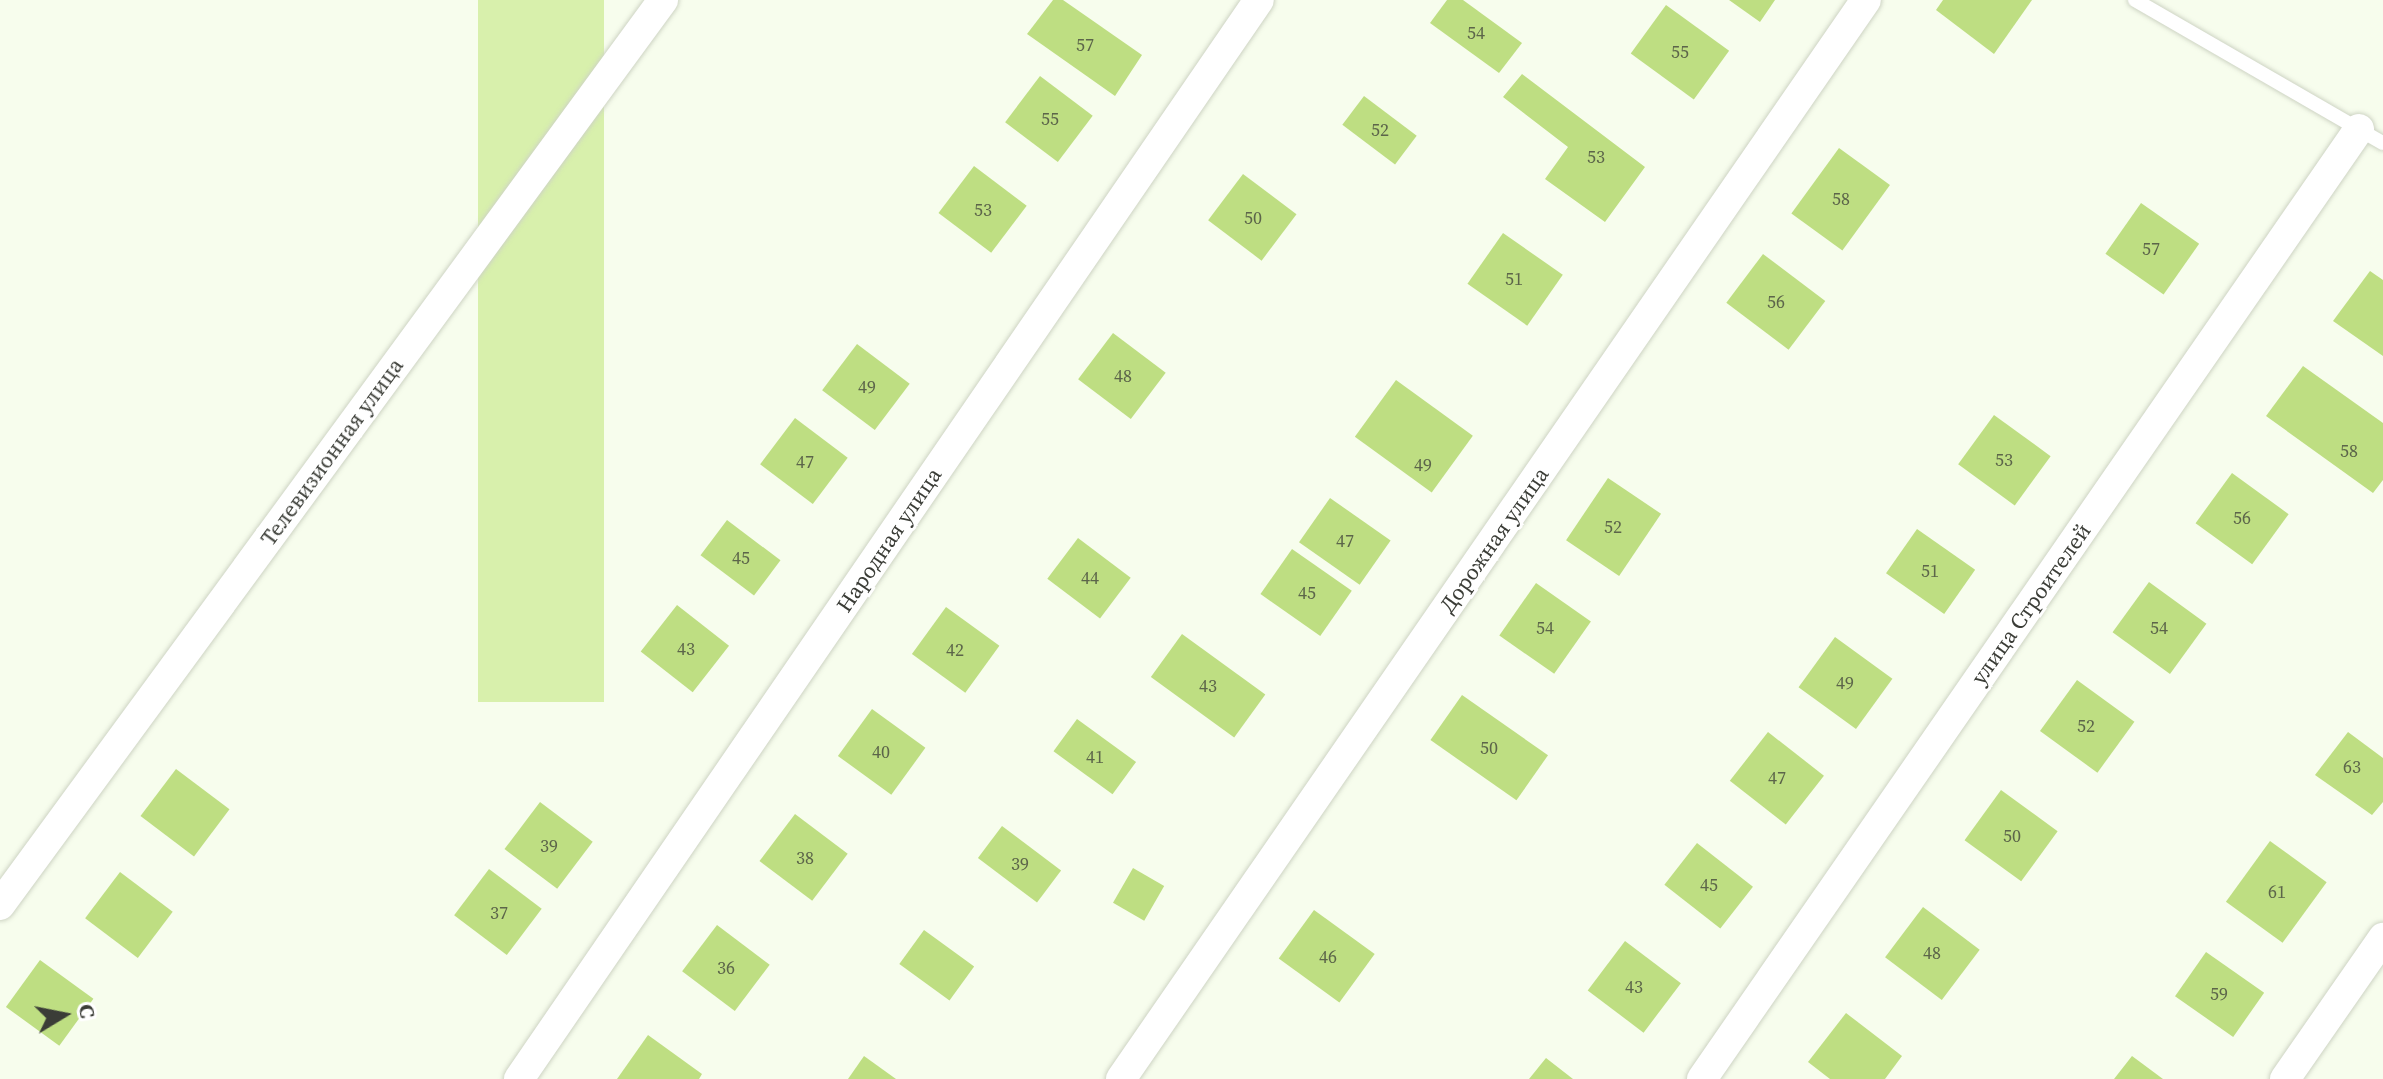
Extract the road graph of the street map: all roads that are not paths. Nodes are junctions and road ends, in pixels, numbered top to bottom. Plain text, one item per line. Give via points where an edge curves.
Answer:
1 (663, 0) edge
2 (1259, 0) edge
3 (1866, 0) edge
4 (2135, 0) edge
5 (2371, 136) edge
6 (0, 905) edge
7 (2383, 938) edge
8 (519, 1079) edge
9 (1121, 1079) edge
10 (1702, 1079) edge
11 (2285, 1079) edge

1 - 6 street, Телевизионная улица
2 - 8 street, Народная улица
3 - 9 street, Дорожная улица
4 - 5 lane
5 - 10 street, улица Строителей
7 - 11 street

